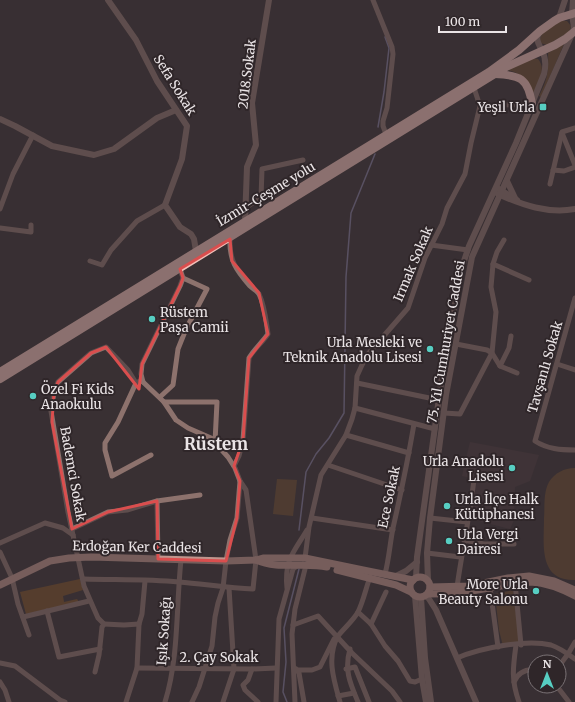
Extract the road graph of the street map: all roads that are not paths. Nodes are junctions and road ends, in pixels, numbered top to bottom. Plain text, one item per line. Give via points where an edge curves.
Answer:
1 (108, 0) edge
2 (269, 0) edge
3 (373, 0) edge
4 (565, 0) edge
5 (574, 3) edge
6 (574, 14) edge
7 (559, 18) junction
8 (540, 31) junction
9 (574, 31) edge
10 (542, 51) junction
11 (495, 74) junction
12 (474, 88) junction
13 (532, 104) junction
14 (480, 106) junction
15 (176, 110) junction
16 (0, 119) edge
17 (575, 128) edge
18 (562, 132) junction
19 (386, 134) junction
20 (33, 135) junction
21 (303, 160) dead end
22 (575, 166) edge
23 (553, 170) junction
24 (507, 181) junction
25 (550, 184) dead end
26 (494, 190) junction
27 (501, 193) junction
28 (515, 198) junction
29 (521, 204) junction
30 (165, 205) junction
31 (245, 208) junction
32 (0, 209) edge
33 (575, 209) edge
34 (245, 221) junction
35 (31, 225) dead end
36 (0, 228) edge
37 (230, 239) junction
38 (504, 240) dead end
39 (431, 246) junction
40 (468, 250) junction
41 (196, 251) junction
42 (90, 261) dead end
43 (493, 264) junction
44 (180, 269) junction
45 (183, 278) junction
46 (529, 280) dead end
47 (575, 298) edge
48 (511, 336) dead end
49 (456, 344) junction
50 (492, 353) junction
51 (557, 364) junction
52 (500, 366) junction
53 (575, 370) edge
54 (0, 372) edge
55 (517, 373) dead end
56 (0, 379) edge
57 (144, 382) junction
58 (136, 383) junction
59 (357, 383) junction
60 (160, 397) junction
61 (439, 400) junction
62 (164, 402) junction
63 (355, 408) junction
64 (444, 413) junction
65 (414, 424) junction
66 (435, 429) junction
67 (346, 435) junction
68 (215, 442) junction
69 (575, 450) edge
70 (409, 452) junction
71 (151, 455) dead end
72 (328, 464) junction
73 (234, 466) junction
74 (474, 479) dead end
75 (240, 481) junction
76 (402, 490) junction
77 (200, 495) dead end
78 (157, 501) junction
79 (312, 518) junction
80 (430, 518) junction
81 (467, 522) junction
82 (309, 527) junction
83 (72, 529) junction
84 (393, 530) junction
85 (73, 535) junction
86 (464, 540) junction
87 (0, 543) edge
88 (514, 544) dead end
89 (0, 552) edge
90 (427, 553) junction
91 (460, 557) junction
92 (78, 558) junction
93 (158, 559) junction
94 (182, 560) junction
95 (256, 560) junction
96 (226, 561) junction
97 (288, 561) junction
98 (303, 562) junction
99 (417, 562) junction
100 (385, 574) junction
101 (396, 576) junction
102 (370, 577) junction
103 (12, 578) junction
104 (84, 579) junction
105 (415, 579) junction
106 (145, 581) junction
107 (179, 582) junction
108 (515, 583) junction
109 (0, 585) edge
110 (457, 587) junction
111 (223, 588) junction
112 (229, 588) junction
113 (490, 588) junction
114 (287, 589) junction
115 (575, 590) edge
116 (386, 592) dead end
117 (422, 592) junction
118 (575, 596) edge
119 (90, 601) junction
120 (47, 611) junction
121 (358, 612) junction
122 (24, 617) junction
123 (104, 624) junction
124 (139, 624) junction
125 (371, 624) junction
126 (293, 626) junction
127 (29, 635) dead end
128 (337, 635) junction
129 (575, 642) edge
130 (519, 645) junction
131 (498, 647) junction
132 (100, 649) junction
133 (350, 649) junction
134 (568, 654) junction
135 (456, 658) junction
136 (575, 659) edge
137 (0, 663) edge
138 (137, 668) junction
139 (173, 668) junction
140 (205, 668) junction
141 (276, 668) junction
142 (234, 669) junction
143 (252, 669) junction
144 (346, 669) junction
145 (297, 670) junction
146 (527, 671) edge
147 (95, 672) dead end
148 (422, 679) junction
149 (0, 682) edge
150 (513, 685) junction
151 (354, 693) junction
152 (563, 694) edge
153 (338, 696) junction
154 (8, 702) edge
155 (65, 702) edge
156 (126, 702) edge
157 (165, 702) edge
158 (192, 702) edge
159 (223, 702) edge
160 (258, 702) edge
161 (276, 702) edge
162 (295, 702) edge
163 (304, 702) edge
164 (340, 702) edge
165 (358, 702) edge
166 (369, 702) edge
167 (400, 702) edge
168 (426, 702) edge
169 (431, 702) edge
170 (476, 702) edge
171 (519, 702) edge
172 (569, 702) edge

1 - 15 street, Sefa Sokak via 136,40 157,81
2 - 31 street, 2018.Sokak via 252,103 256,145 247,167
3 - 19 street via 390,42 392,54 383,121
4 - 7 street
5 - 6 street
6 - 7 highway
6 - 9 street
7 - 8 highway, İzmir-Çeşme yolu
8 - 10 street, 75. Yıl Cumhuriyet Caddesi via 537,40
8 - 19 highway, İzmir-Çeşme yolu via 489,72
9 - 10 highway, İzmir-Çeşme yolu via 565,39
9 - 24 street, 75. Yıl Cumhuriyet Caddesi
10 - 11 highway, İzmir-Çeşme yolu
10 - 13 street, 75. Yıl Cumhuriyet Caddesi via 546,67
11 - 12 highway, İzmir-Çeşme yolu
11 - 13 highway via 514,75 523,79 531,93
12 - 14 street
12 - 37 highway, İzmir-Çeşme yolu
13 - 14 street
13 - 26 street, 75. Yıl Cumhuriyet Caddesi
14 - 39 street, Irmak Sokak via 465,174
15 - 20 street via 157,118 114,149 94,155 52,146
15 - 30 street, Sefa Sokak via 188,126 182,159
16 - 20 street
17 - 18 street
18 - 22 street
18 - 23 street
19 - 34 highway, İzmir-Çeşme yolu
20 - 32 street via 13,174
21 - 31 street via 262,169 260,198
22 - 23 street via 564,171
23 - 25 street
24 - 27 street, 75. Yıl Cumhuriyet Caddesi
24 - 28 street
26 - 27 street
26 - 40 street, 75. Yıl Cumhuriyet Caddesi
27 - 28 street
27 - 29 street via 514,203
27 - 49 street, 75. Yıl Cumhuriyet Caddesi via 472,257
28 - 29 street
29 - 33 street via 548,210
30 - 41 street via 180,227 191,234
30 - 42 street via 137,221 102,264
31 - 34 street, 2018.Sokak
34 - 41 highway, İzmir-Çeşme yolu
35 - 36 street via 31,232
37 - 44 highway, İzmir-Çeşme yolu
37 - 73 street via 229,251 232,261 251,287 259,293 268,334 249,358 243,440
38 - 43 street
39 - 40 street
39 - 59 street, Irmak Sokak via 408,308 368,354 357,376
40 - 61 street, 75. Yıl Cumhuriyet Caddesi via 462,267
41 - 54 highway, İzmir-Çeşme yolu
43 - 46 street
43 - 50 street via 491,287 496,312
44 - 45 street
44 - 56 highway, İzmir-Çeşme yolu
45 - 57 street via 142,364 141,374
45 - 60 street via 207,289 178,349 174,385
47 - 51 street, Tavşanlı Sokak
48 - 52 street via 509,348
49 - 50 street
49 - 64 street, 75. Yıl Cumhuriyet Caddesi
50 - 52 street
50 - 64 street via 460,414
51 - 53 street
51 - 69 street, Tavşanlı Sokak via 535,441 544,447
52 - 55 street
57 - 58 street
57 - 60 street
58 - 71 street via 105,443 112,476
58 - 83 street, Bademci Sokak via 128,370 106,347 91,353 58,382 51,411 52,422
59 - 61 street
59 - 63 street, Irmak Sokak
60 - 62 street
61 - 66 street, 75. Yıl Cumhuriyet Caddesi
62 - 68 street via 176,420
62 - 68 street via 217,402
63 - 65 street
63 - 67 street, Irmak Sokak
64 - 80 street, 75. Yıl Cumhuriyet Caddesi
65 - 66 street
65 - 70 street, Ece Sokak
66 - 99 street, 75. Yıl Cumhuriyet Caddesi
67 - 70 street
67 - 72 street, Irmak Sokak
68 - 73 street
70 - 76 street, Ece Sokak
72 - 76 street
72 - 79 street, Irmak Sokak via 321,475
73 - 75 street
74 - 81 street
75 - 95 street via 246,490
75 - 96 street via 237,518
76 - 84 street, Ece Sokak
77 - 78 street
78 - 83 street via 127,510 108,512
78 - 93 street
79 - 82 street, Irmak Sokak
79 - 84 street
80 - 81 street
80 - 90 street, 75. Yıl Cumhuriyet Caddesi
81 - 86 street
82 - 97 street
82 - 98 street
83 - 85 street, Bademci Sokak
84 - 100 street, Ece Sokak
85 - 87 street via 63,528 45,523
85 - 92 street, Bademci Sokak
86 - 88 street via 484,544
86 - 91 street
89 - 103 street
90 - 91 street
90 - 117 street, 75. Yıl Cumhuriyet Caddesi
91 - 110 street
92 - 93 main road, Erdoğan Ker Caddesi
92 - 103 main road, Erdoğan Ker Caddesi via 50,561
92 - 104 street, Bademci Sokak
93 - 94 main road, Erdoğan Ker Caddesi
94 - 96 main road, Erdoğan Ker Caddesi
94 - 107 street, Işık Sokağı
95 - 96 main road, Erdoğan Ker Caddesi
95 - 97 main road, Erdoğan Ker Caddesi via 265,564
95 - 112 street via 253,589
96 - 111 street
97 - 98 main road, Erdoğan Ker Caddesi
97 - 114 street
98 - 100 main road, Erdoğan Ker Caddesi
98 - 102 main road, Erdoğan Ker Caddesi
98 - 114 street via 293,569
98 - 126 street
99 - 101 street
99 - 105 street, 75. Yıl Cumhuriyet Caddesi
100 - 101 main road, Erdoğan Ker Caddesi
101 - 105 main road, Erdoğan Ker Caddesi
102 - 117 main road, Erdoğan Ker Caddesi
102 - 121 street
103 - 109 main road, Erdoğan Ker Caddesi
103 - 122 street
104 - 106 street
104 - 119 street, Bademci Sokak
105 - 117 main road, Erdoğan Ker Caddesi via 422,578
105 - 117 main road via 410,586
106 - 107 street
106 - 124 street
107 - 111 street
107 - 139 street, Işık Sokağı
108 - 113 main road
108 - 118 main road via 533,582 548,585
108 - 130 street
110 - 115 main road via 529,576 554,581
110 - 117 main road
111 - 112 street
111 - 140 street
112 - 142 street
113 - 117 main road
113 - 131 street
114 - 141 street via 279,619
116 - 125 street
117 - 135 street via 436,610
117 - 148 street
117 - 169 street via 425,658
119 - 120 street
119 - 123 street, Bademci Sokak via 98,618
120 - 122 street
120 - 132 street via 59,657
121 - 125 street
121 - 128 street
122 - 127 street
123 - 124 street
123 - 132 street
124 - 138 street
125 - 148 street via 410,681
126 - 128 street via 318,616
126 - 145 street
128 - 133 street
128 - 145 street via 320,667
128 - 153 street via 332,661
129 - 134 street
130 - 131 street
130 - 134 street via 552,646
130 - 150 street via 513,671
131 - 135 street
132 - 147 street
133 - 144 street
133 - 167 street
134 - 136 street
135 - 170 street
137 - 155 street via 15,666
138 - 139 street, 2. Çay Sokak
138 - 156 street
139 - 140 street, 2. Çay Sokak
139 - 157 street, Işık Sokağı
140 - 142 street, 2. Çay Sokak
140 - 158 street
141 - 143 street, 2. Çay Sokak
141 - 161 street
142 - 143 street, 2. Çay Sokak
142 - 159 street
143 - 160 street via 243,685
144 - 151 street
144 - 166 street via 355,667
145 - 162 street
145 - 163 street
146 - 150 street via 517,676
148 - 168 street
149 - 154 street
150 - 171 street
151 - 153 street
151 - 165 street
152 - 172 street
153 - 164 street

